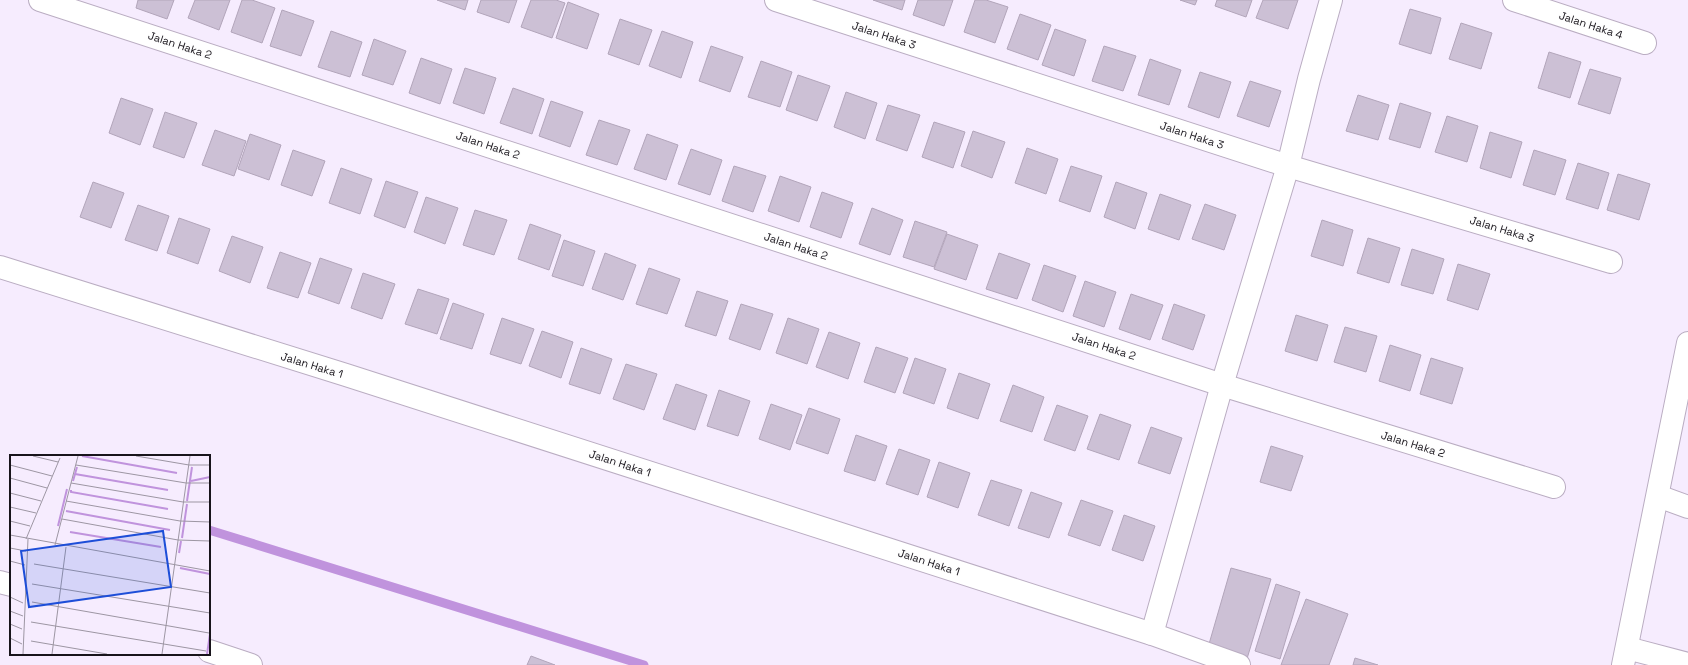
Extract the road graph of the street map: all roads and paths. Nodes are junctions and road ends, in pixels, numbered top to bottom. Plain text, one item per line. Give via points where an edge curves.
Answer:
1 (40, 0) edge
2 (776, 0) edge
3 (1331, 0) edge
4 (1514, 0) edge
5 (1645, 43) dead end
6 (1288, 166) junction
7 (1611, 262) dead end
8 (0, 267) edge
9 (1688, 343) edge
10 (1222, 385) junction
11 (1554, 487) dead end
12 (1658, 496) junction
13 (1688, 507) edge
14 (0, 582) edge
15 (10, 585) edge
16 (1152, 634) junction
17 (210, 651) edge
18 (1625, 656) edge
19 (1688, 664) edge
20 (251, 665) edge
21 (1239, 665) edge

1 - 10 street, Jalan Haka 2
2 - 6 street, Jalan Haka 3
3 - 6 street
4 - 5 street, Jalan Haka 4
6 - 7 street, Jalan Haka 3
6 - 10 street
8 - 16 street, Jalan Haka 1 via 346,375
9 - 12 street
10 - 11 street, Jalan Haka 2
10 - 16 street
12 - 13 street
12 - 18 street
14 - 15 street
16 - 21 street, Jalan Haka 1
17 - 20 street
18 - 19 street

